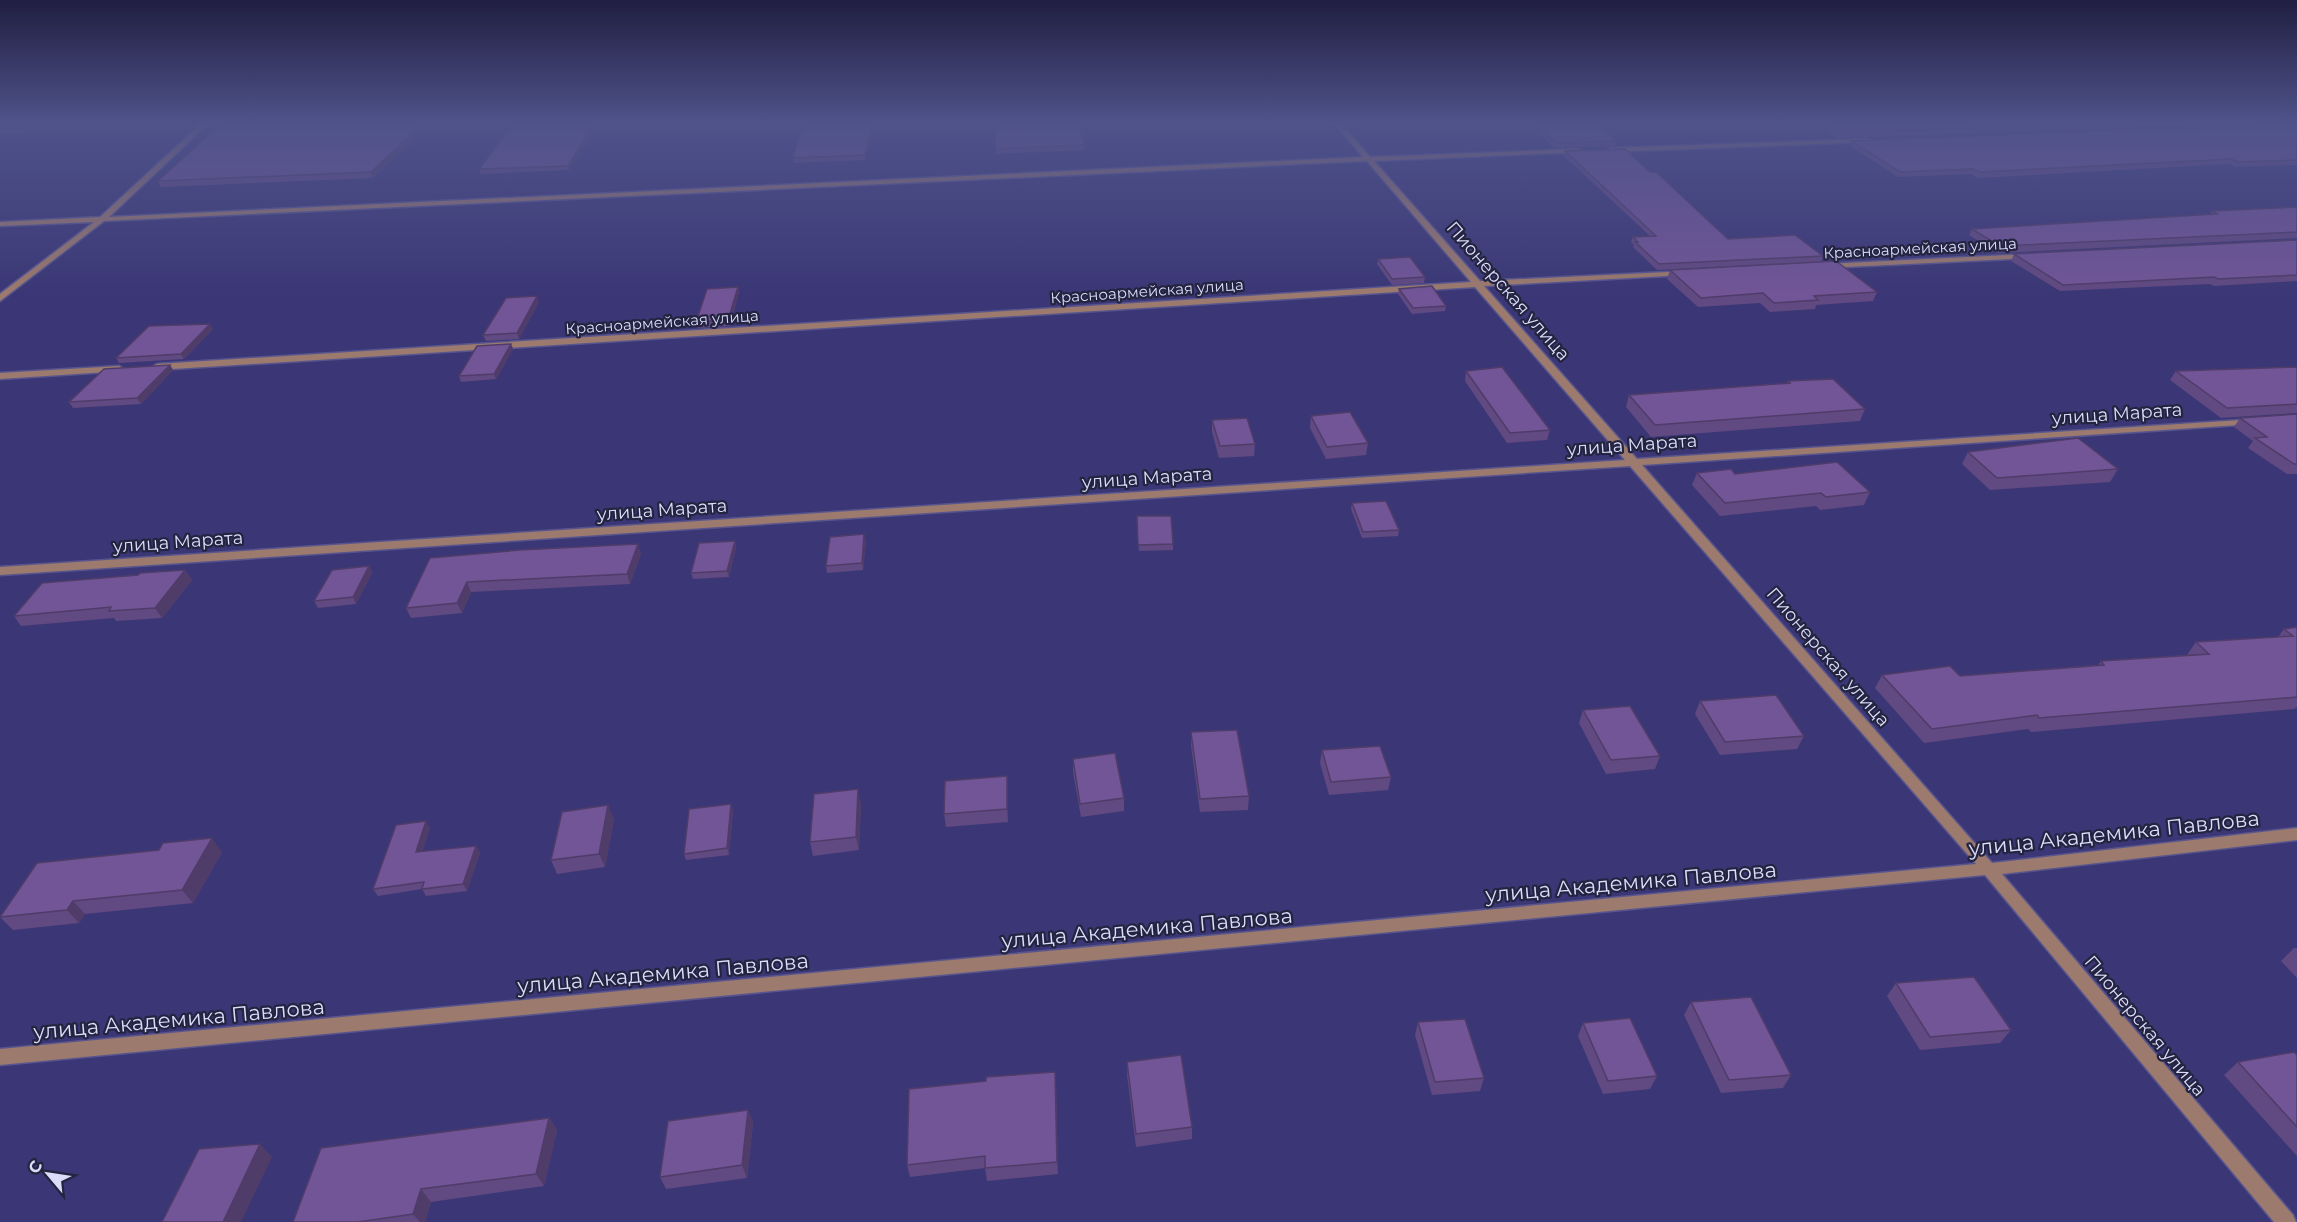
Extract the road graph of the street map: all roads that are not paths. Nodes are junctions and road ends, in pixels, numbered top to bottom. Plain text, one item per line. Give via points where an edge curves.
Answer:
1 (145, 179) edge
2 (953, 179) edge
3 (1386, 179) edge
4 (101, 220) junction
5 (0, 224) edge
6 (2036, 255) edge
7 (1810, 267) edge
8 (1692, 273) edge
9 (1478, 284) junction
10 (0, 298) edge
11 (142, 368) edge
12 (130, 369) edge
13 (0, 376) edge
14 (2261, 421) edge
15 (1634, 462) junction
16 (0, 571) edge
17 (2297, 834) edge
18 (1989, 869) junction
19 (0, 1057) edge
20 (2286, 1222) edge

1 - 4 street
2 - 4 street
3 - 9 street, Пионерская улица
4 - 5 street
4 - 10 street
6 - 7 street, Красноармейская улица
8 - 9 street, Красноармейская улица
9 - 11 street, Красноармейская улица
9 - 15 street, Пионерская улица
12 - 13 street
14 - 15 street, улица Марата
15 - 16 street, улица Марата
15 - 18 street, Пионерская улица
17 - 18 street, улица Академика Павлова
18 - 19 street, улица Академика Павлова
18 - 20 street, Пионерская улица

